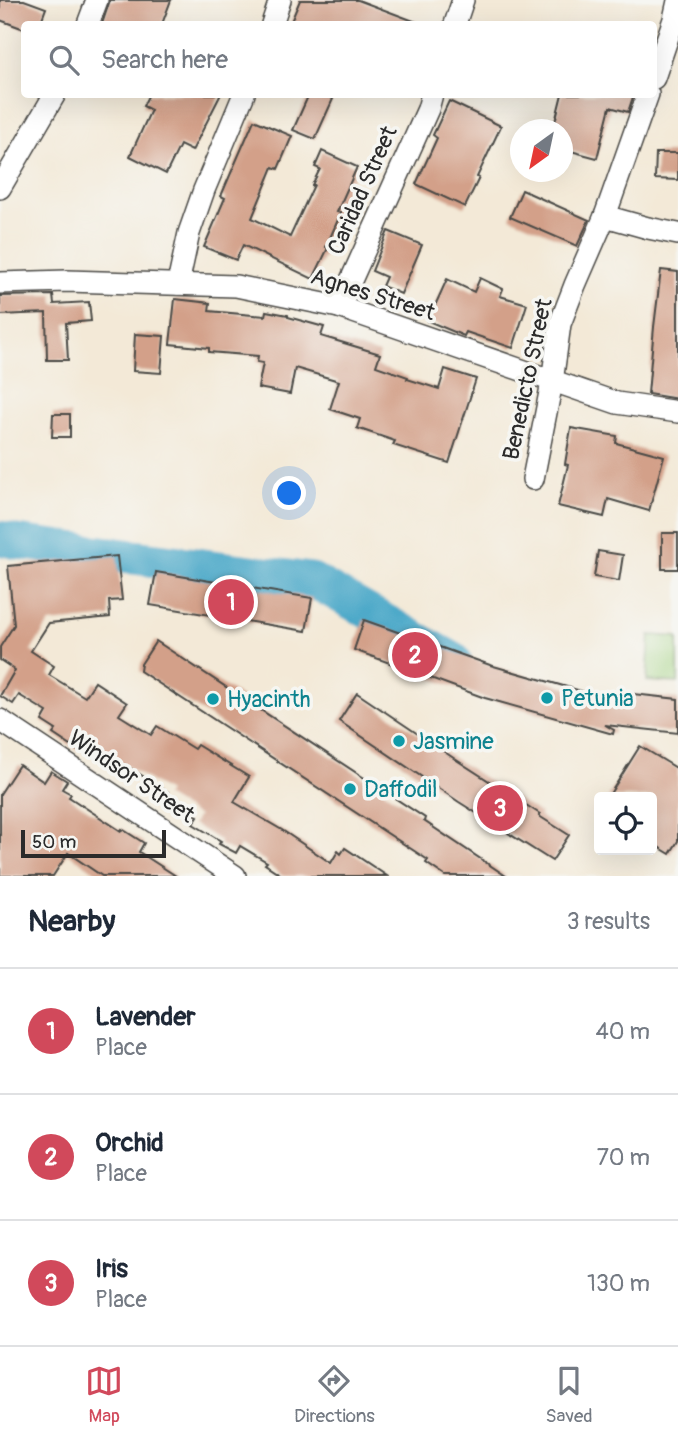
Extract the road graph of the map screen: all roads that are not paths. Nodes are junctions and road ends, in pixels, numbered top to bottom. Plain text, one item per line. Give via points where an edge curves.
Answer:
1 (97, 0) edge
2 (280, 0) edge
3 (463, 0) edge
4 (678, 1) edge
5 (89, 21) edge
6 (272, 21) edge
7 (456, 21) edge
8 (657, 67) edge
9 (53, 98) edge
10 (242, 98) edge
11 (431, 98) edge
12 (647, 98) edge
13 (0, 188) edge
14 (605, 216) junction
15 (678, 234) edge
16 (0, 283) edge
17 (178, 284) junction
18 (339, 307) junction
19 (552, 382) junction
20 (678, 412) edge
21 (533, 479) dead end
22 (0, 720) edge
23 (235, 876) edge

1 - 5 street
2 - 6 street
3 - 7 street
4 - 8 street
9 - 13 street
10 - 17 street via 189,233
11 - 18 street, Caridad Street
12 - 14 street, Benedicto Street
14 - 15 street
14 - 19 street, Benedicto Street via 560,324
16 - 17 street, Agnes Street
17 - 18 street, Agnes Street via 236,286
18 - 19 street, Agnes Street
19 - 20 street, Agnes Street via 617,403
19 - 21 street, Benedicto Street
22 - 23 street, Windsor Street

